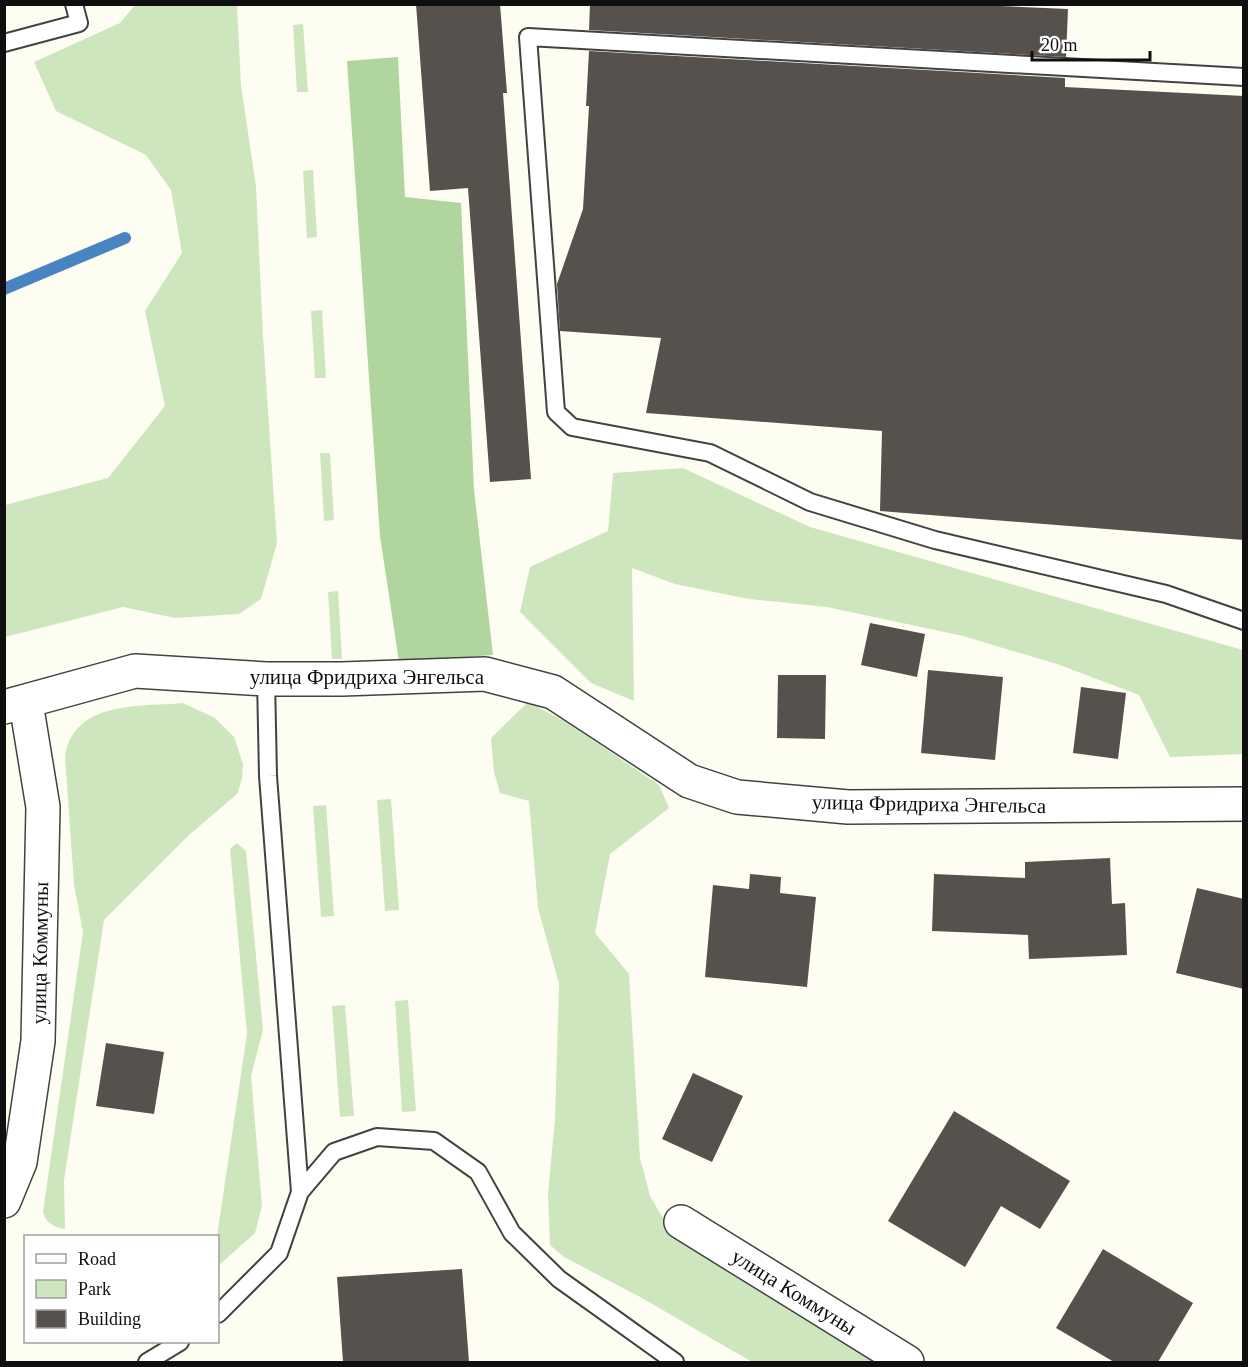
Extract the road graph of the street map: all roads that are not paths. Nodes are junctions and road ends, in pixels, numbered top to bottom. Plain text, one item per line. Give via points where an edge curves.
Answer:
1 (74, 4) edge
2 (4, 43) edge
3 (1244, 77) edge
4 (1244, 621) edge
5 (266, 679) junction
6 (15, 705) edge
7 (1244, 804) edge
8 (300, 1192) junction
9 (4, 1201) edge
10 (681, 1222) dead end
11 (219, 1313) edge
12 (177, 1343) edge
13 (147, 1362) edge
14 (675, 1362) edge
15 (907, 1362) edge

1 - 2 lane via 79,23
3 - 4 lane via 528,37 556,412 572,427 710,453 810,502 934,540 1166,594
5 - 6 street, улица Фридриха Энгельса via 135,671
5 - 7 street, улица Фридриха Энгельса via 485,674 553,692 689,781 737,797 848,807
5 - 8 lane via 268,776
6 - 9 street, улица Коммуны via 43,807 38,1041 20,1162
8 - 11 lane via 279,1253
8 - 14 lane via 334,1152 377,1137 434,1141 478,1172 512,1233 559,1279
10 - 15 street, улица Коммуны
12 - 13 lane

